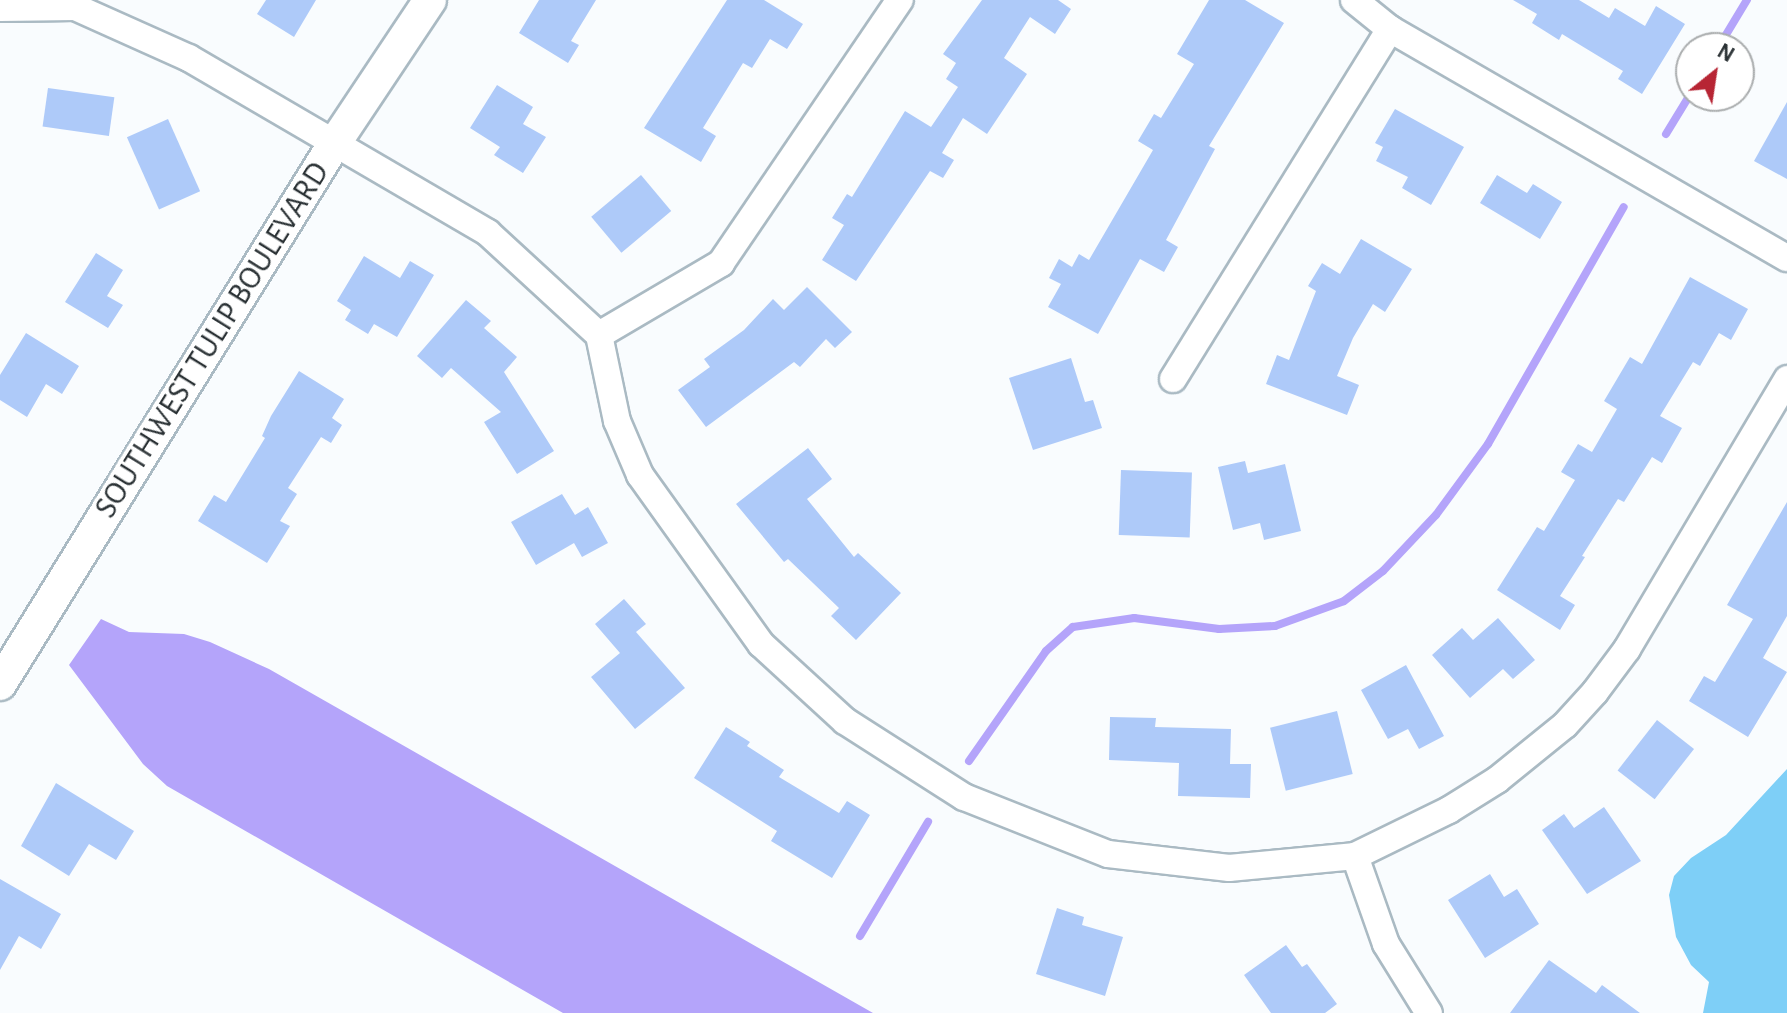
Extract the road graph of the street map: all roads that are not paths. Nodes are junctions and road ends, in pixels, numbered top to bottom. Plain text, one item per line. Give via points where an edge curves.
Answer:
1 (430, 0) edge
2 (900, 0) edge
3 (1354, 0) edge
4 (0, 8) edge
5 (1390, 29) junction
6 (334, 144) junction
7 (1787, 258) edge
8 (599, 335) junction
9 (1173, 379) dead end
10 (1787, 379) edge
11 (0, 684) edge
12 (1355, 856) junction
13 (1429, 1013) edge

1 - 6 street, SOUTHWEST TULIP BOULEVARD
2 - 8 street via 721,263
3 - 5 street
4 - 6 street via 75,7 189,58
5 - 7 street
5 - 9 street
6 - 8 street via 488,233
6 - 11 street, SOUTHWEST TULIP BOULEVARD
8 - 12 street via 617,421 640,475 761,644 845,721 964,797 1108,854 1229,868
10 - 12 street via 1627,649 1595,692 1542,745 1497,780
12 - 13 street via 1386,944

